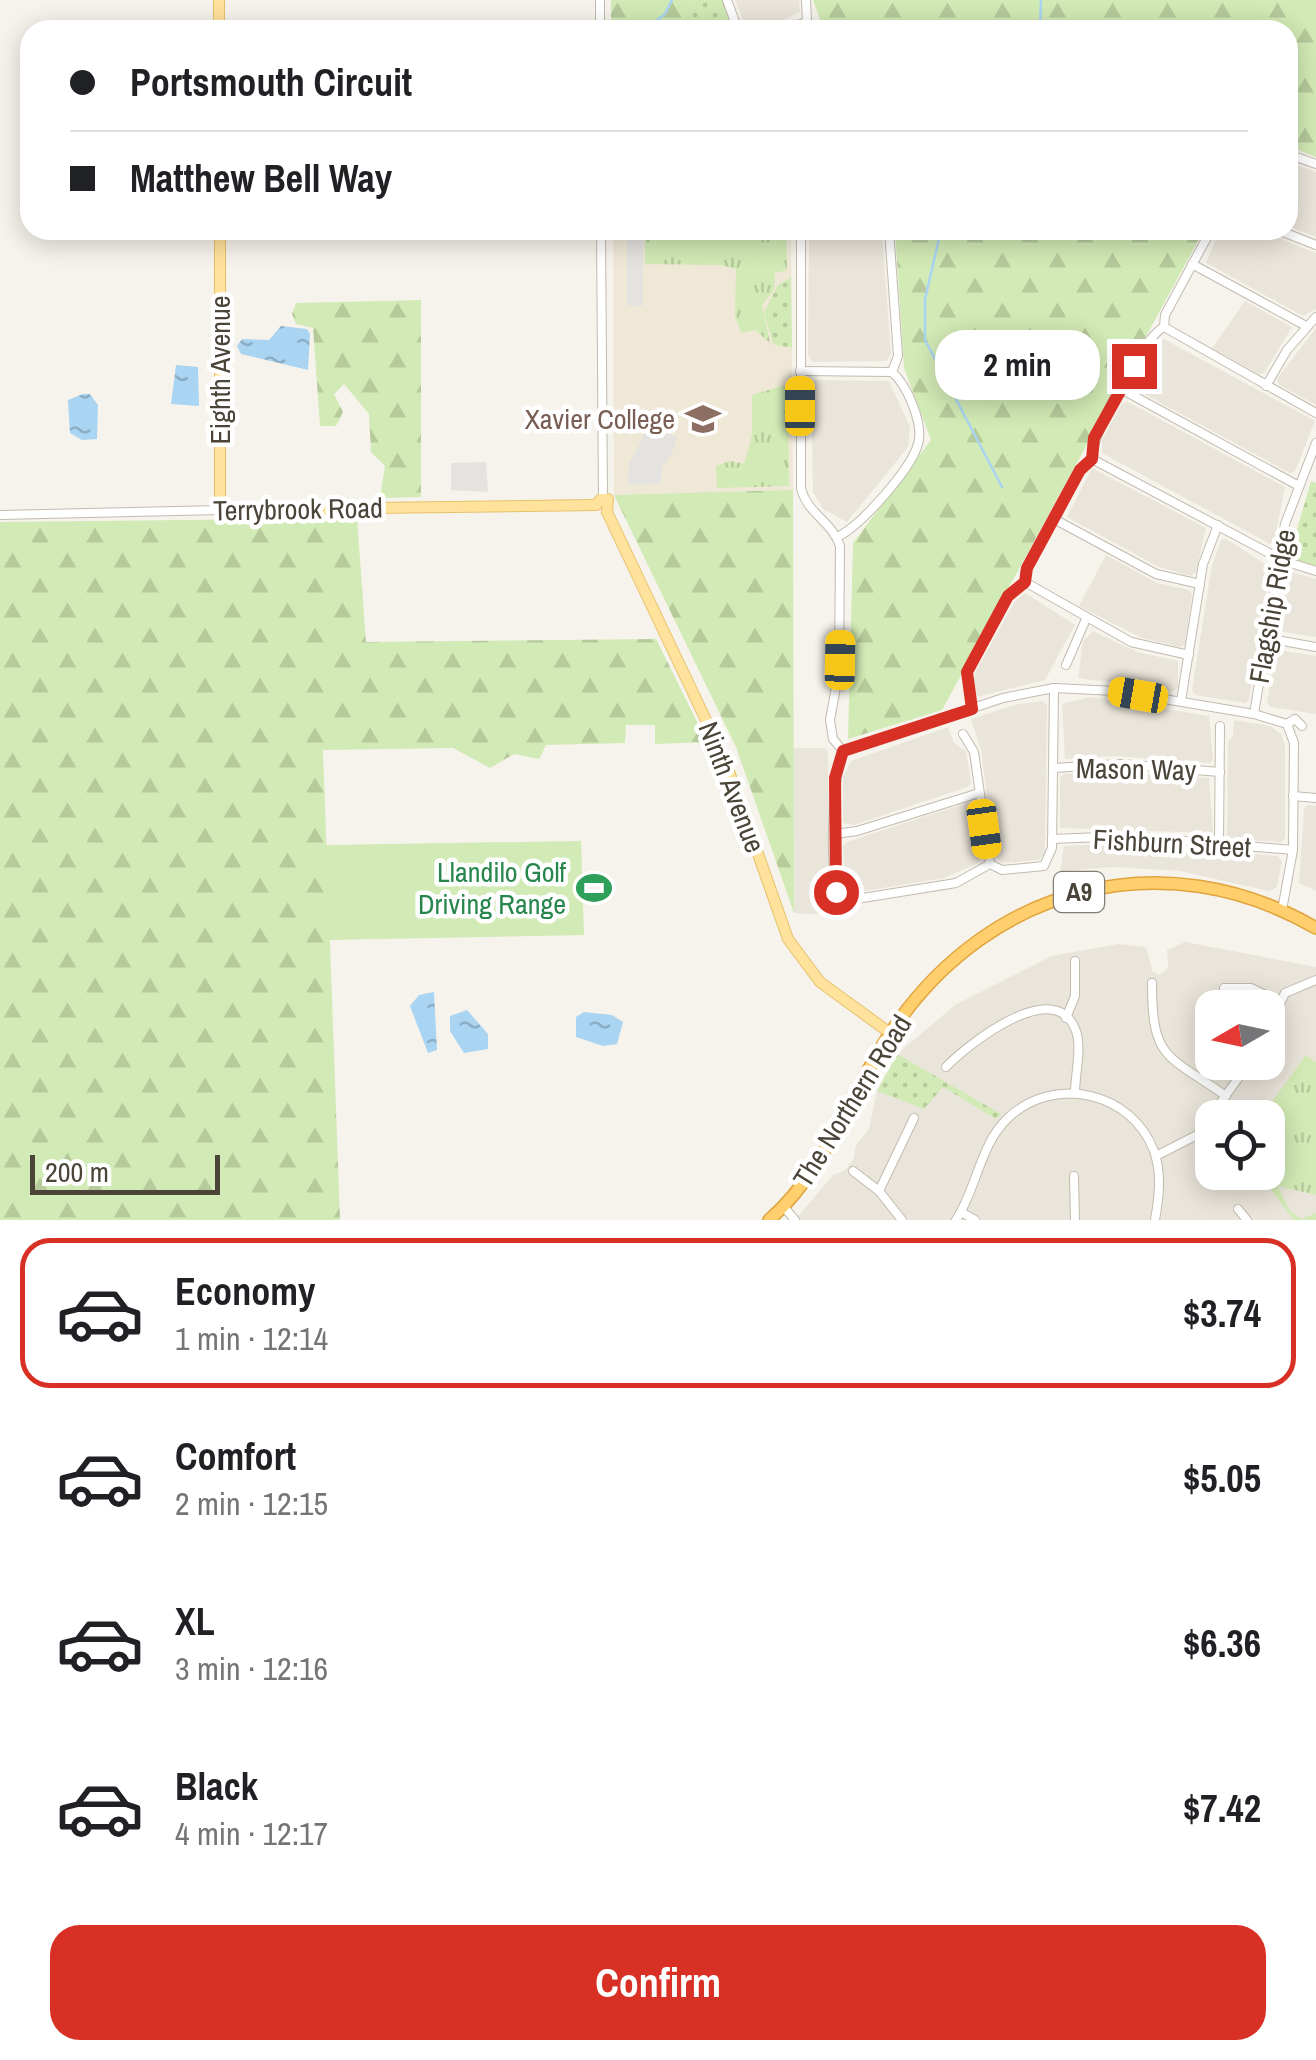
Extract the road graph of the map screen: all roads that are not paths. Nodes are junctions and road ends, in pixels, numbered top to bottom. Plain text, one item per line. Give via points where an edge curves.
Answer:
1 (220, 240) edge
2 (601, 240) edge
3 (801, 240) edge
4 (889, 240) edge
5 (1205, 240) edge
6 (1192, 264) junction
7 (1316, 318) edge
8 (1306, 326) junction
9 (1164, 328) junction
10 (800, 370) junction
11 (892, 372) junction
12 (1266, 386) junction
13 (1121, 389) junction
14 (1316, 413) edge
15 (1316, 443) edge
16 (1092, 459) junction
17 (1298, 485) junction
18 (602, 505) junction
19 (220, 510) junction
20 (0, 515) edge
21 (1054, 519) junction
22 (1218, 525) junction
23 (837, 537) junction
24 (1278, 558) junction
25 (1316, 572) edge
26 (1025, 582) junction
27 (1200, 584) junction
28 (1086, 619) junction
29 (1266, 638) junction
30 (1316, 646) edge
31 (1188, 655) junction
32 (1066, 664) dead end
33 (1054, 688) junction
34 (1181, 702) junction
35 (972, 709) junction
36 (1254, 714) junction
37 (1287, 724) junction
38 (1314, 724) edge
39 (1220, 726) dead end
40 (1302, 726) junction
41 (963, 734) dead end
42 (1293, 735) junction
43 (843, 751) junction
44 (1053, 768) junction
45 (1220, 772) junction
46 (979, 793) junction
47 (1293, 796) junction
48 (1316, 798) edge
49 (835, 834) junction
50 (1052, 839) junction
51 (1220, 844) junction
52 (1292, 850) junction
53 (990, 864) junction
54 (1282, 910) junction
55 (1316, 928) edge
56 (1075, 961) dead end
57 (1316, 980) edge
58 (1152, 984) dead end
59 (1224, 988) dead end
60 (1255, 990) edge
61 (1285, 995) edge
62 (1066, 1018) junction
63 (890, 1033) junction
64 (946, 1066) dead end
65 (1237, 1080) edge
66 (1075, 1093) junction
67 (1226, 1096) junction
68 (914, 1118) dead end
69 (1156, 1156) junction
70 (853, 1171) dead end
71 (1074, 1176) dead end
72 (879, 1192) junction
73 (784, 1207) junction
74 (1238, 1209) dead end
75 (959, 1216) edge
76 (769, 1220) edge
77 (795, 1220) edge
78 (902, 1220) edge
79 (975, 1220) edge
80 (1075, 1220) edge
81 (1156, 1220) edge
82 (1247, 1220) edge

1 - 19 main road, Eighth Avenue
2 - 18 street, Ninth Avenue
3 - 10 street
4 - 11 street via 898,356
5 - 6 street
6 - 8 street
6 - 9 street
7 - 8 street
8 - 12 street
9 - 12 street
9 - 13 street via 1150,338
10 - 11 street
10 - 23 street via 803,496
11 - 23 street via 917,420 918,445 864,519
12 - 14 street
13 - 16 street via 1094,438
13 - 17 street
15 - 17 street, Flagship Ridge
16 - 21 street
16 - 22 street
17 - 24 street, Flagship Ridge
18 - 19 main road, Terrybrook Road
18 - 63 main road, Ninth Avenue via 726,760 788,939 820,982
19 - 20 street, Terrybrook Road
21 - 26 street
21 - 27 street via 1156,574
22 - 24 street
22 - 27 street
23 - 43 street via 839,671 830,720
24 - 25 street
24 - 29 street, Flagship Ridge
26 - 28 street
26 - 35 street via 1008,596 967,672
27 - 31 street
28 - 31 street via 1131,642
28 - 32 street
29 - 30 street
29 - 36 street, Flagship Ridge
31 - 34 street
33 - 34 street
33 - 35 street
33 - 44 street
34 - 36 street
35 - 43 street
36 - 37 street
37 - 40 street via 1295,719
37 - 42 street
38 - 40 street
39 - 45 street
40 - 42 street
41 - 46 street via 974,752
42 - 47 street
43 - 49 street via 835,778
44 - 45 street, Mason Way via 1121,764
44 - 50 street
45 - 51 street
46 - 49 street
46 - 53 street
47 - 48 street
47 - 52 street
49 - 53 street via 836,888 846,902 956,883
50 - 51 street, Fishburn Street via 1126,836
50 - 53 street via 1044,866 1002,870
51 - 52 street, Fishburn Street
52 - 54 street
54 - 55 highway, The Northern Road / A9
54 - 63 highway, The Northern Road / A9 via 1175,884 1120,885 1061,897 970,945
56 - 62 street via 1075,996
57 - 61 street
58 - 67 street via 1158,1044
59 - 60 street
62 - 64 street via 1042,1010 1011,1018
62 - 66 street via 1078,1039
63 - 73 highway, The Northern Road / A9 via 826,1148
65 - 67 street
66 - 69 street via 1126,1112
66 - 75 street via 1041,1098 1004,1122
67 - 69 street via 1192,1139
68 - 72 street
69 - 81 street
70 - 72 street
71 - 80 street
72 - 78 street
73 - 76 highway, The Northern Road / A9
73 - 77 street
74 - 82 street
75 - 79 street

